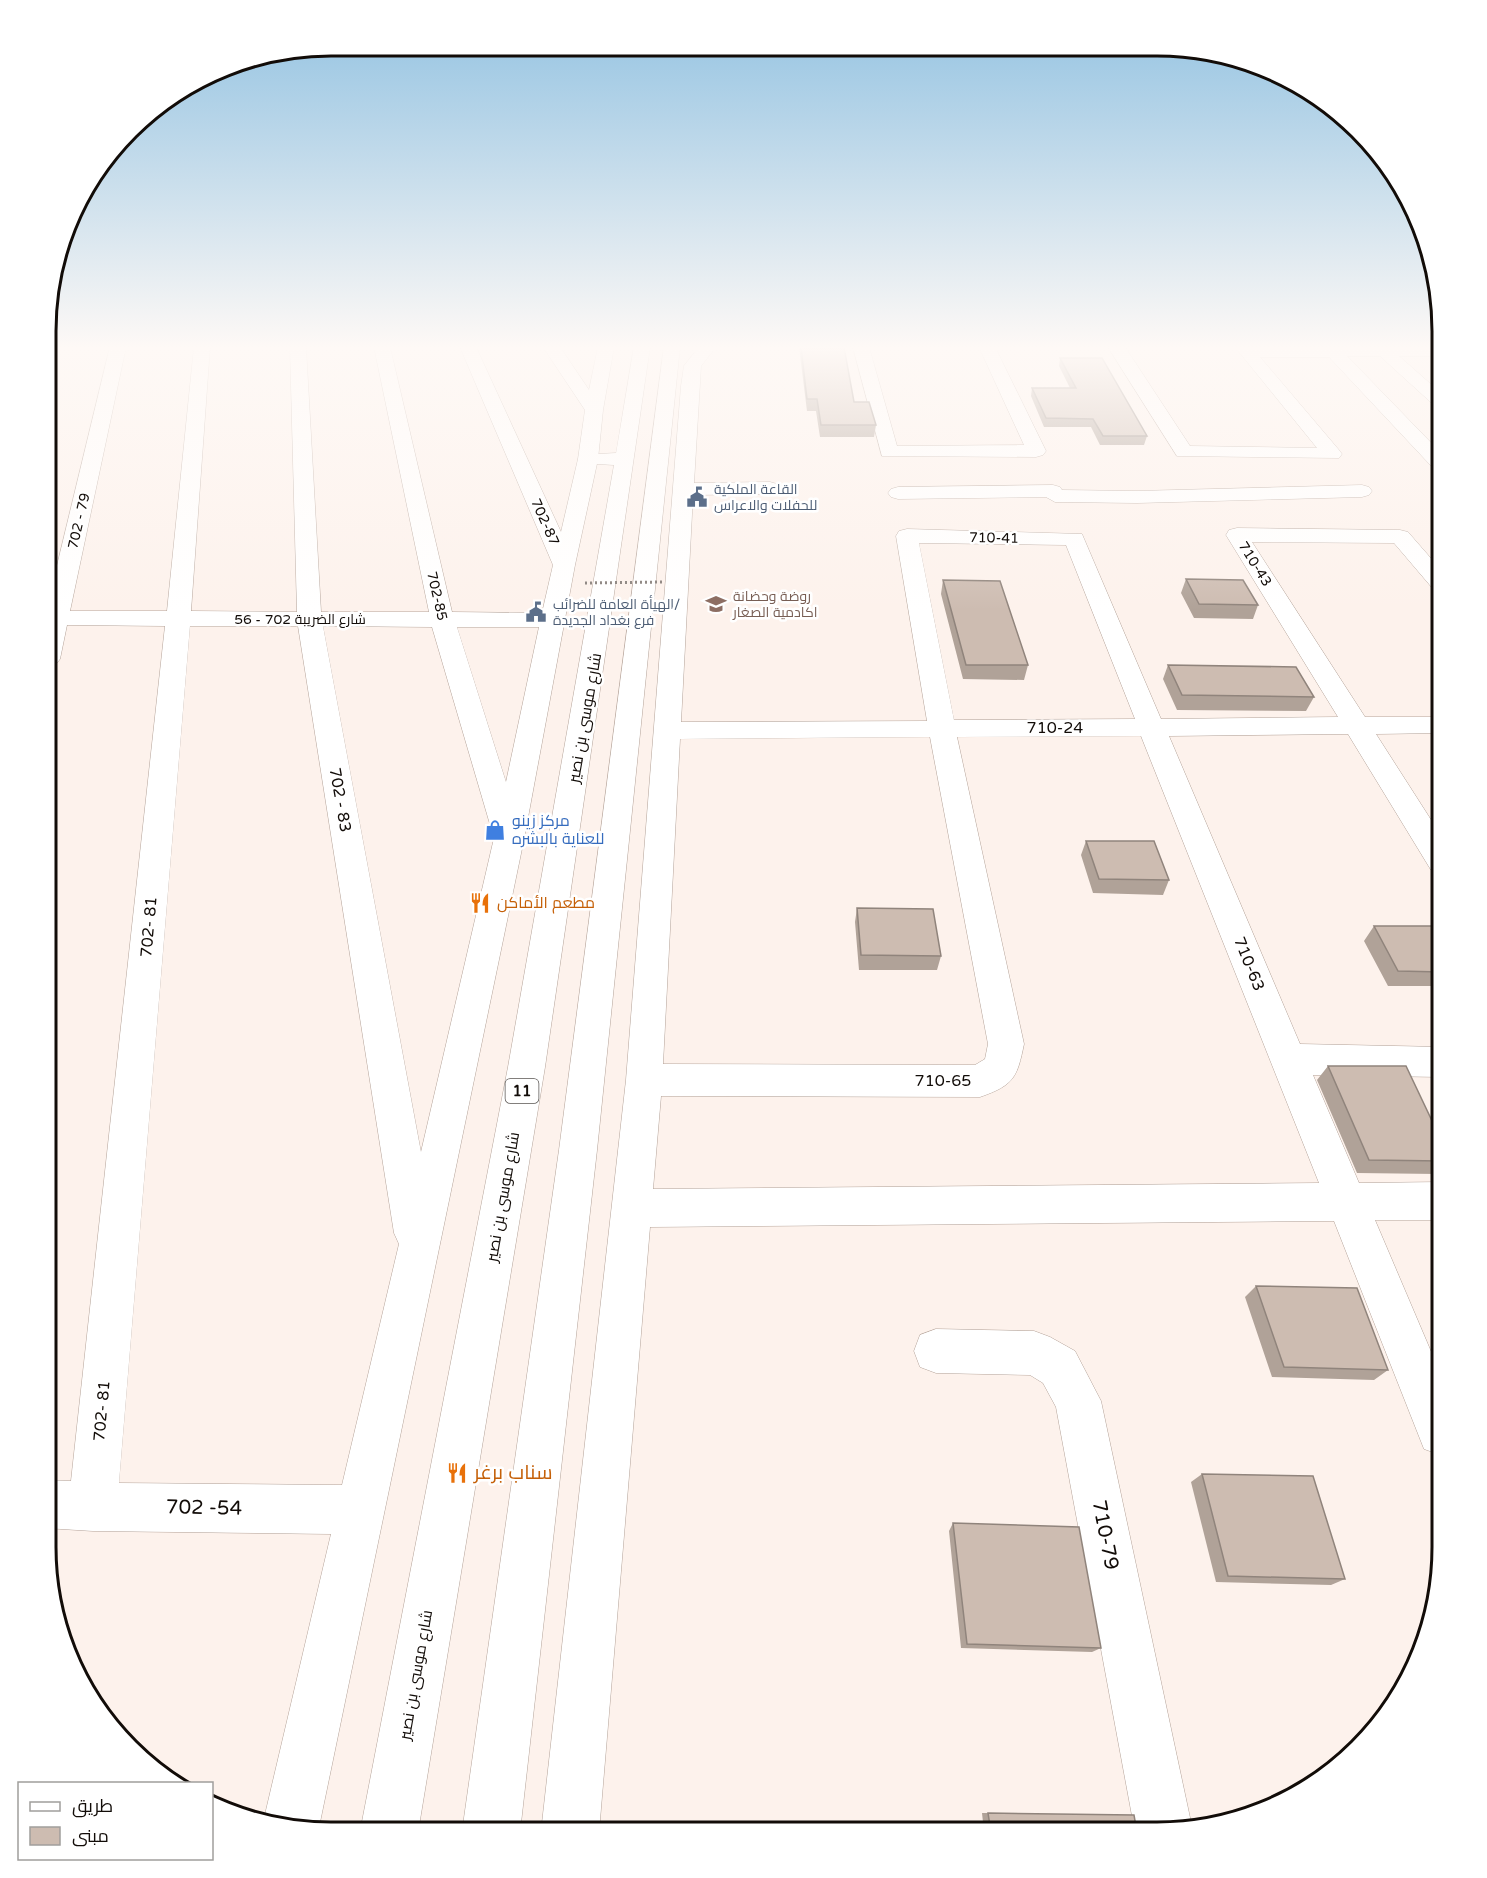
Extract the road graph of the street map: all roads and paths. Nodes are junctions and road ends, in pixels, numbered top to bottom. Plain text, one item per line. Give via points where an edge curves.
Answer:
1 (97, 435) edge
2 (194, 435) edge
3 (302, 435) edge
4 (401, 435) edge
5 (509, 435) edge
6 (591, 435) edge
7 (629, 435) edge
8 (662, 435) edge
9 (687, 435) edge
10 (884, 435) edge
11 (1028, 435) edge
12 (1172, 435) edge
13 (1316, 435) edge
14 (1412, 435) edge
15 (1036, 451) junction
16 (889, 452) junction
17 (1332, 454) junction
18 (1432, 456) edge
19 (588, 459) junction
20 (625, 459) junction
21 (1197, 473) junction
22 (684, 489) junction
23 (770, 489) dead end
24 (1362, 491) junction
25 (898, 493) junction
26 (1054, 493) junction
27 (1237, 535) junction
28 (907, 536) junction
29 (1400, 537) junction
30 (1074, 539) junction
31 (575, 574) junction
32 (1432, 574) edge
33 (663, 582) dead end
34 (56, 602) edge
35 (56, 618) edge
36 (309, 618) junction
37 (441, 619) junction
38 (178, 620) junction
39 (554, 620) junction
40 (1432, 725) edge
41 (1356, 726) junction
42 (1152, 728) junction
43 (942, 729) junction
44 (669, 731) junction
45 (509, 839) junction
46 (1432, 846) edge
47 (1288, 1059) junction
48 (1432, 1062) edge
49 (644, 1080) junction
50 (1432, 1201) edge
51 (1347, 1202) junction
52 (633, 1208) junction
53 (418, 1250) junction
54 (936, 1351) dead end
55 (1432, 1398) edge
56 (56, 1505) edge
57 (93, 1507) junction
58 (362, 1510) junction
59 (293, 1820) edge
60 (391, 1822) edge
61 (492, 1822) edge
62 (571, 1822) edge
63 (1162, 1822) edge

1 - 34 street, 702 - 79
2 - 38 street, 702- 81
3 - 36 street, 702 - 83
4 - 37 street, 702-85
5 - 31 street, 702-87
6 - 19 street
7 - 20 street, شارع موسى بن نصير / 11
8 - 61 street via 578,1150
9 - 22 street
10 - 16 street
11 - 15 street
12 - 21 street
13 - 17 street
14 - 18 street
15 - 16 street
15 - 26 street
16 - 25 street
17 - 21 street
17 - 24 street
19 - 20 street
19 - 31 street
20 - 60 street, شارع موسى بن نصير / 11 via 509,1170
21 - 24 street
21 - 26 street via 1137,497
21 - 27 street
22 - 23 street
22 - 44 street
24 - 29 street
25 - 26 street
25 - 28 street
26 - 30 street
27 - 29 street, 710-43
27 - 41 street, 710-43
28 - 30 street, 710-41
28 - 43 street
29 - 32 street
30 - 42 street
31 - 33 path, bridge
31 - 39 street
35 - 38 street, شارع الضريبة 702 - 56
36 - 37 street, شارع الضريبة 702 - 56
36 - 38 street, شارع الضريبة 702 - 56
36 - 53 street, 702 - 83
37 - 39 street, شارع الضريبة 702 - 56
37 - 45 street, 702-85
38 - 57 street, 702- 81
39 - 45 street
40 - 41 street, 710-24
41 - 42 street, 710-24
41 - 46 street
42 - 43 street, 710-24
42 - 47 street, 710-63
43 - 44 street, 710-24
43 - 49 street, 710-65 via 1006,1044 1001,1068 980,1081
44 - 49 street
45 - 53 street
47 - 48 street
47 - 51 street, 710-63
49 - 52 street
50 - 51 street
51 - 52 street
51 - 55 street, 710-63
52 - 62 street
53 - 58 street
54 - 63 street, 710-79 via 1034,1353 1059,1367 1078,1401
56 - 57 street, 702 -54
57 - 58 street, 702 -54
58 - 59 street

